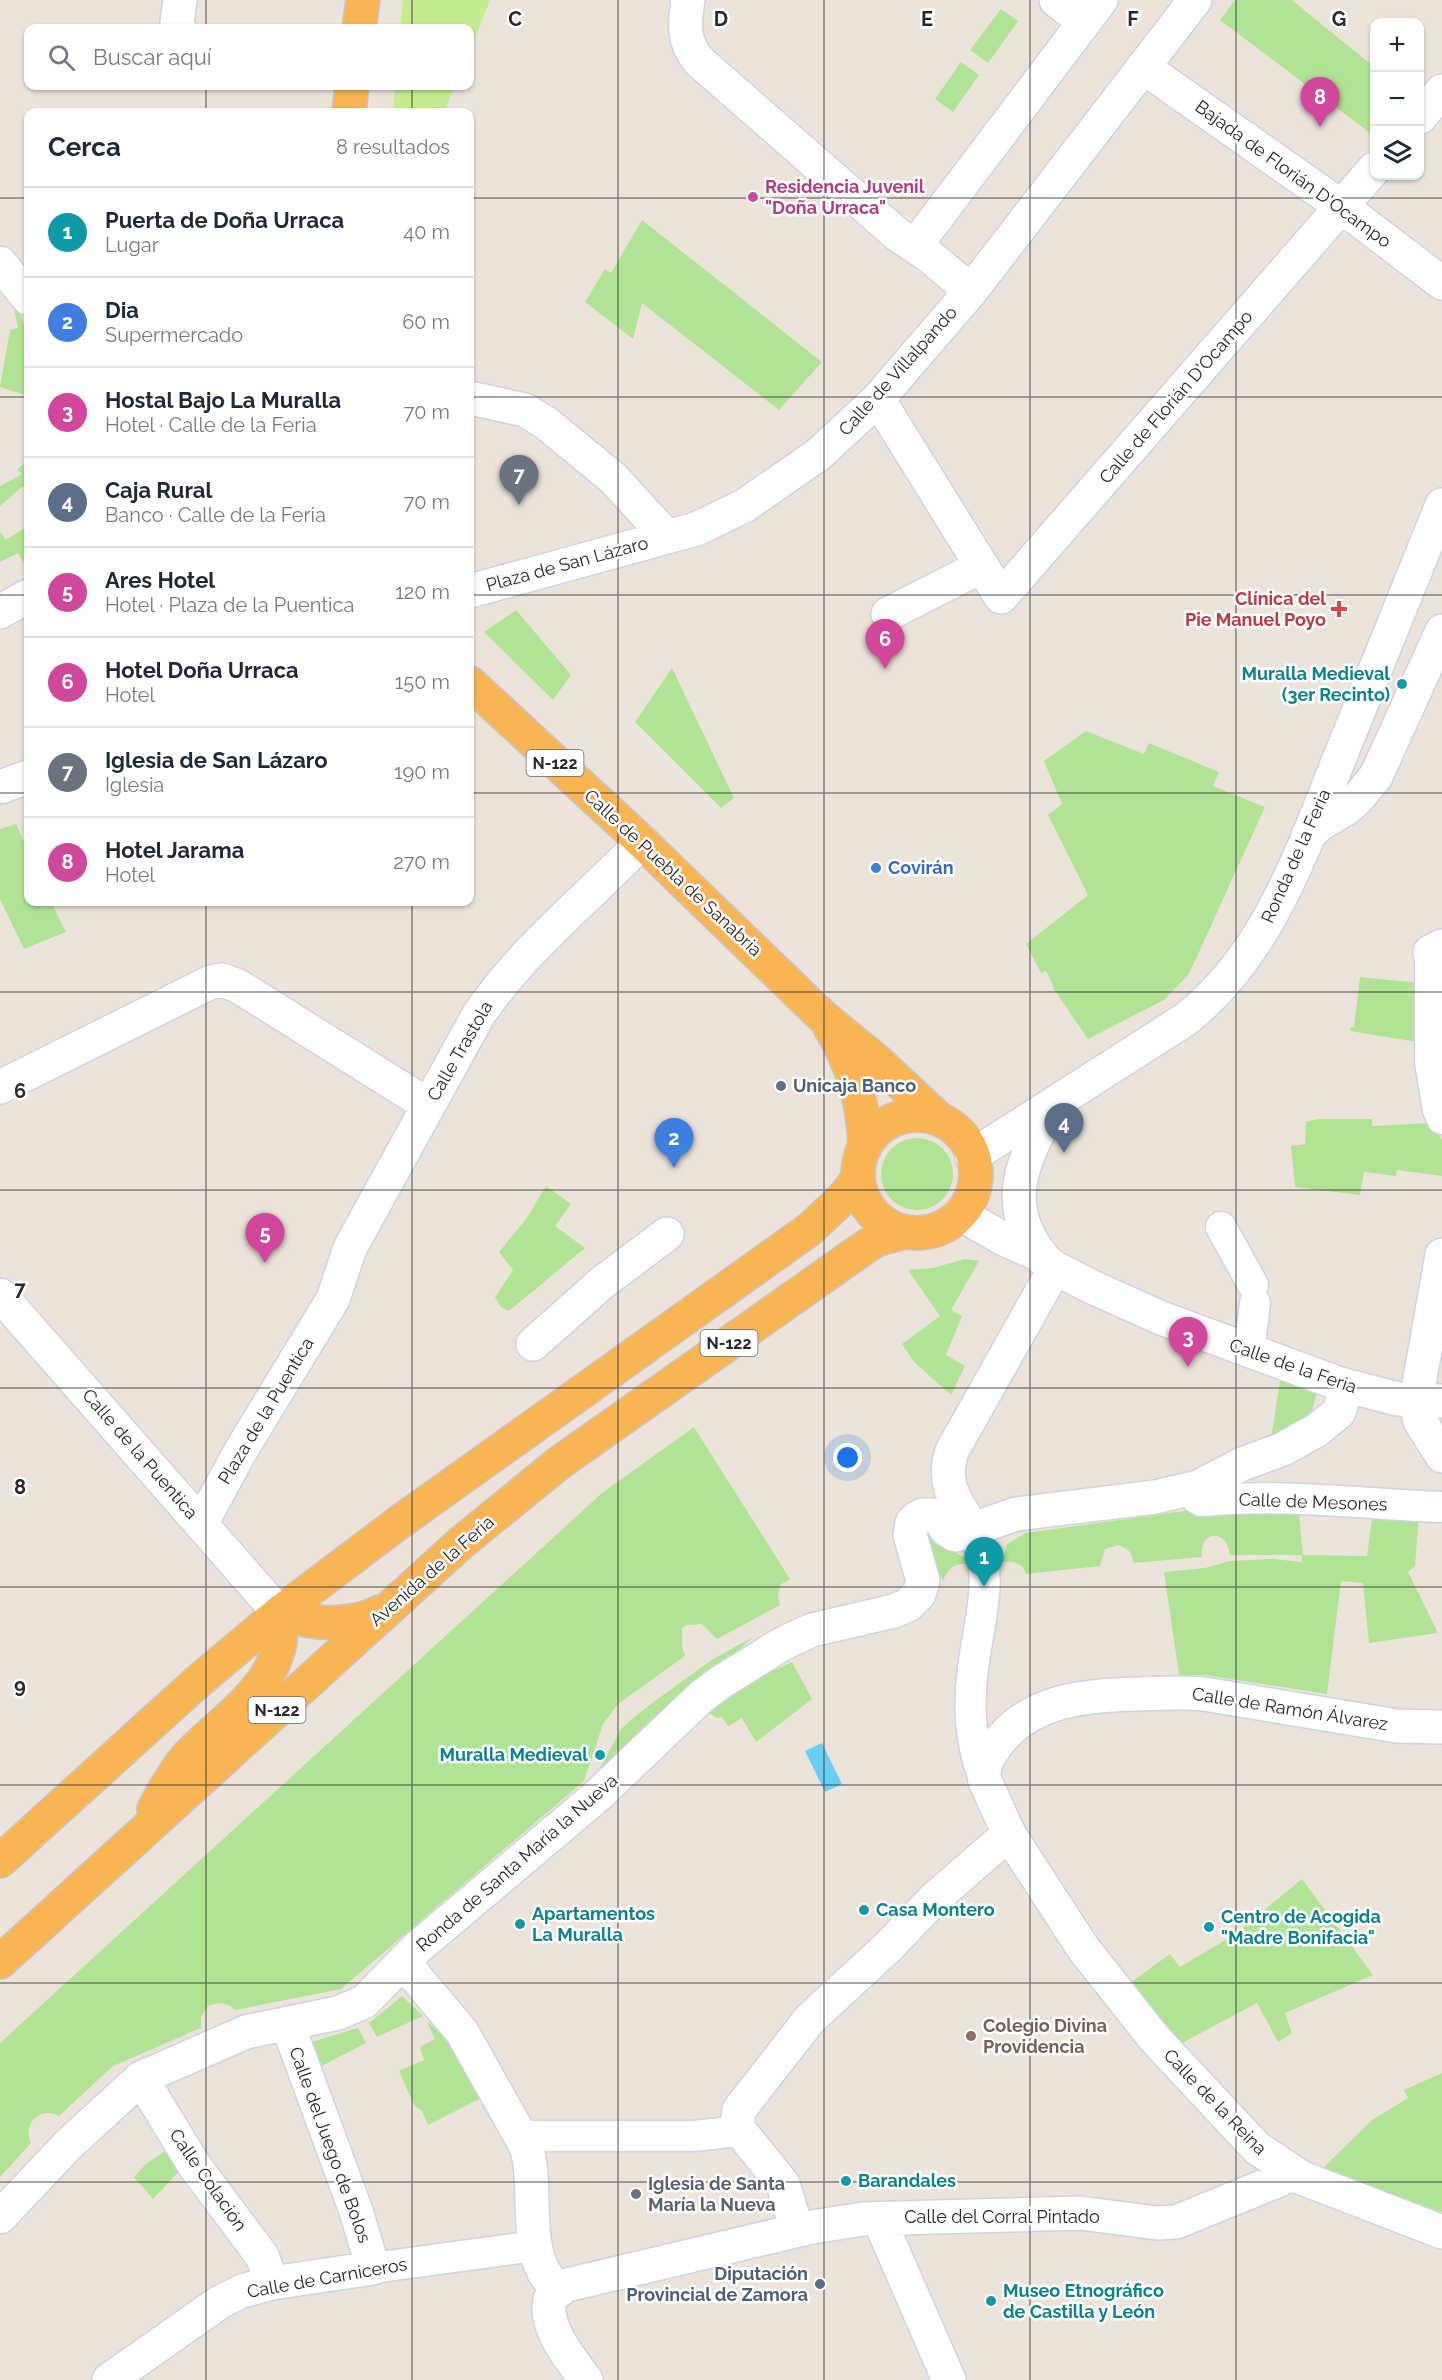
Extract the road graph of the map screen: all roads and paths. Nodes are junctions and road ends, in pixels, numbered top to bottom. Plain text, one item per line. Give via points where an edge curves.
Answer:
1 (180, 0) edge
2 (363, 0) edge
3 (688, 0) edge
4 (1056, 0) edge
5 (1195, 0) edge
6 (1093, 11) edge
7 (178, 24) edge
8 (360, 24) edge
9 (1143, 67) junction
10 (352, 90) edge
11 (1442, 91) edge
12 (349, 108) edge
13 (1424, 111) edge
14 (1370, 174) edge
15 (1342, 207) junction
16 (915, 246) junction
17 (0, 263) edge
18 (1442, 283) edge
19 (971, 291) junction
20 (24, 293) edge
21 (474, 399) edge
22 (878, 399) junction
23 (1442, 505) edge
24 (667, 537) junction
25 (982, 566) junction
26 (474, 590) edge
27 (24, 598) edge
28 (0, 612) edge
29 (888, 614) dead end
30 (1442, 631) edge
31 (474, 687) edge
32 (24, 778) edge
33 (0, 787) edge
34 (1308, 835) junction
35 (642, 842) junction
36 (1436, 949) edge
37 (822, 1016) junction
38 (0, 1087) edge
39 (428, 1105) junction
40 (1052, 1107) junction
41 (1442, 1119) edge
42 (940, 1120) junction
43 (865, 1147) junction
44 (972, 1156) junction
45 (858, 1179) junction
46 (960, 1214) junction
47 (1221, 1227) dead end
48 (904, 1232) junction
49 (667, 1234) dead end
50 (1442, 1255) edge
51 (1050, 1264) junction
52 (0, 1295) edge
53 (333, 1299) joint
54 (11, 1329) edge
55 (533, 1344) dead end
56 (1249, 1352) junction
57 (1347, 1386) junction
58 (1429, 1401) edge
59 (1442, 1456) edge
60 (1189, 1490) junction
61 (1442, 1507) edge
62 (201, 1524) junction
63 (973, 1529) junction
64 (396, 1602) junction
65 (279, 1613) junction
66 (1442, 1727) edge
67 (985, 1781) junction
68 (1009, 1834) junction
69 (132, 1843) junction
70 (0, 1861) edge
71 (0, 1962) edge
72 (403, 1962) junction
73 (286, 2023) junction
74 (141, 2078) junction
75 (741, 2118) junction
76 (521, 2136) junction
77 (1294, 2174) junction
78 (0, 2217) edge
79 (879, 2219) junction
80 (797, 2230) junction
81 (1442, 2232) edge
82 (536, 2246) junction
83 (373, 2268) junction
84 (272, 2283) junction
85 (558, 2289) junction
86 (109, 2380) edge
87 (585, 2380) edge
88 (949, 2380) edge

1 - 7 street
2 - 8 highway
3 - 16 street, Calle de Villalpando via 686,37 699,61
4 - 6 street
5 - 9 street, Calle de Villalpando
6 - 16 street
9 - 15 street, Bajada de Florián D'Ocampo
9 - 19 street, Calle de Villalpando
10 - 12 highway
11 - 13 street
14 - 15 street, Calle de Florián D'Ocampo
15 - 18 street, Bajada de Florián D'Ocampo
15 - 25 street, Calle de Florián D'Ocampo via 1001,597
16 - 19 street, Calle de Villalpando
17 - 20 street
19 - 22 street, Calle de Villalpando
21 - 24 street, Plaza de San Lázaro via 525,410 546,423 613,478
22 - 24 street, Calle de Villalpando via 819,454 767,492 721,518
22 - 25 street, Calle de Florián D'Ocampo
23 - 34 street, Ronda de la Feria
24 - 26 street, Plaza de San Lázaro
25 - 29 street
27 - 28 street
30 - 34 street via 1376,776 1347,808
31 - 35 highway, Calle de Puebla de Sanabria / N-122
32 - 33 street
34 - 40 street, Ronda de la Feria via 1266,925 1248,955 1217,992 1186,1019
35 - 37 highway, Calle de Puebla de Sanabria / N-122
35 - 39 street, Calle Trastola via 504,980 470,1030
36 - 41 street via 1430,1062
37 - 42 highway, Calle de Puebla de Sanabria / N-122
37 - 43 highway, Calle de Puebla de Sanabria / N-122 via 852,1076
38 - 39 street via 222,980 238,986
39 - 53 street, Calle Trastola via 350,1248
40 - 44 street, Ronda de la Feria
40 - 51 street, Calle de la Feria via 1029,1150 1018,1190 1025,1232
42 - 43 highway via 912,1116 895,1121 880,1130
42 - 44 highway, N-122 via 961,1135
43 - 45 highway, N-122
44 - 46 highway, N-122 via 974,1188
45 - 48 highway via 865,1201 877,1217
45 - 65 highway, N-122 via 810,1229 401,1521
46 - 48 highway, N-122 via 933,1231
46 - 51 street, Calle de la Feria
47 - 56 street via 1254,1294
48 - 64 highway, Avenida de la Feria / N-122 via 876,1240 861,1250 559,1463
49 - 55 street via 603,1282
50 - 58 street
51 - 56 street, Calle de la Feria via 1151,1314
51 - 63 street via 948,1462 953,1496
52 - 54 street, Calle de la Puentica
53 - 62 street, Plaza de la Puentica
54 - 62 street, Calle de la Puentica
56 - 57 street, Calle de la Feria
57 - 58 street, Calle de la Feria via 1378,1395
57 - 60 street via 1339,1412 1317,1430
58 - 59 street via 1420,1421
60 - 61 street, Calle de Mesones via 1202,1501 1297,1498
60 - 63 street via 1026,1512
62 - 65 street, Calle de la Puentica
63 - 67 street via 983,1555 986,1581 973,1669 970,1732
63 - 72 street, Ronda de Santa María la Nueva via 951,1534 934,1515 917,1518 910,1535 923,1581 914,1600 894,1611 827,1625 795,1637 710,1689 597,1796
64 - 65 highway via 375,1614 334,1624
64 - 69 highway, Avenida de la Feria / N-122
65 - 69 highway via 279,1643 267,1676 250,1699 186,1758
65 - 70 highway, N-122
66 - 67 street, Calle de Ramón Álvarez via 1397,1726 1204,1694 1083,1697 1044,1708 1018,1722 989,1755
67 - 68 street, Calle de la Reina
68 - 75 street via 935,1898 810,2019
68 - 77 street, Calle de la Reina via 1083,1948 1158,2043 1257,2148
69 - 71 highway, Avenida de la Feria / N-122
72 - 73 street, Ronda de Santa María la Nueva via 373,1994 351,2009
72 - 76 street via 462,2032
73 - 74 street, Ronda de Santa María la Nueva via 233,2036
73 - 83 street, Calle del Juego de Bolos via 356,2211
74 - 78 street, Ronda de Santa María la Nueva via 68,2145
74 - 84 street, Calle Colación via 194,2165 262,2256
75 - 76 street via 694,2136
75 - 80 street via 783,2184
76 - 82 street via 531,2165
77 - 79 street, Calle del Corral Pintado via 1176,2222 1080,2214
77 - 81 street, Calle de la Reina
79 - 80 street, Calle del Corral Pintado
79 - 88 street
80 - 85 street, Calle del Corral Pintado
82 - 83 street, Calle de Carniceros
82 - 85 street via 545,2274
83 - 84 street, Calle de Carniceros
84 - 86 street, Calle de Carniceros via 220,2302
85 - 87 street via 549,2303 552,2326

